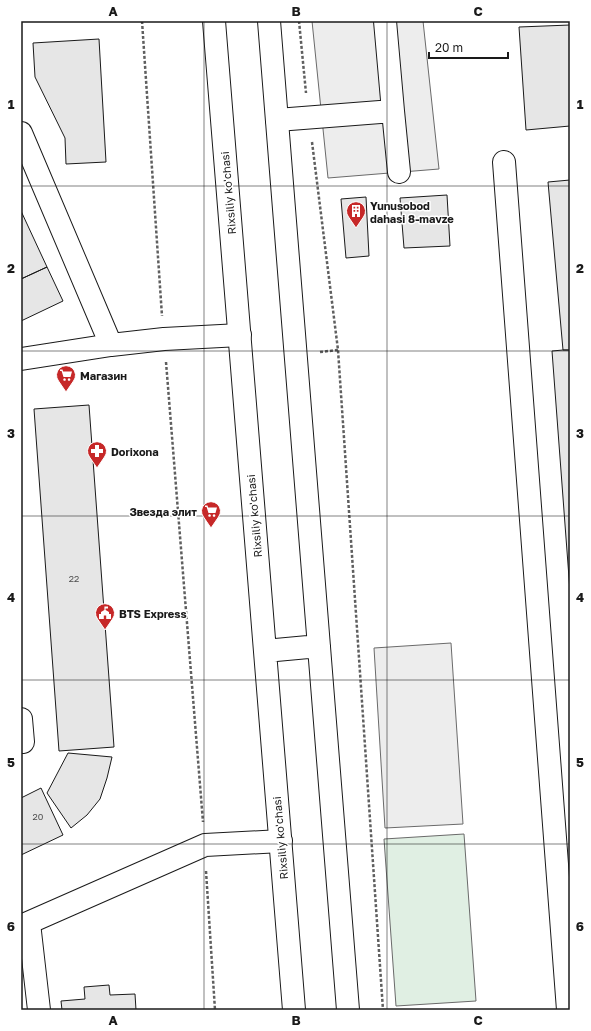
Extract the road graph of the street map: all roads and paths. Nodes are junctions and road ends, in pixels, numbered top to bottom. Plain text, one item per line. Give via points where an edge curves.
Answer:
1 (142, 21) edge
2 (214, 21) edge
3 (269, 21) edge
4 (299, 21) edge
5 (386, 21) edge
6 (393, 111) junction
7 (308, 117) junction
8 (277, 120) junction
9 (21, 133) edge
10 (504, 162) dead end
11 (399, 172) dead end
12 (240, 335) junction
13 (164, 339) junction
14 (111, 345) junction
15 (21, 359) edge
16 (319, 646) junction
17 (265, 651) junction
18 (21, 719) edge
19 (21, 742) edge
20 (281, 841) junction
21 (205, 845) junction
22 (25, 924) edge
23 (39, 1010) edge
24 (215, 1010) edge
25 (294, 1010) edge
26 (348, 1010) edge
27 (382, 1010) edge
28 (568, 1010) edge

1 - 13 path
2 - 12 main road, Rixsiliy ko'chasi
3 - 8 main road
4 - 7 path
5 - 6 main road
6 - 7 main road
6 - 11 main road
7 - 8 main road
7 - 27 path via 338,350
8 - 16 main road
9 - 14 main road
10 - 28 main road
12 - 13 main road
12 - 17 main road, Rixsiliy ko'chasi
13 - 14 main road
13 - 21 path
14 - 15 main road
16 - 17 main road
16 - 26 main road
17 - 20 main road, Rixsiliy ko'chasi
18 - 19 main road
20 - 21 main road
20 - 25 main road, Rixsiliy ko'chasi
21 - 22 main road
21 - 24 path
22 - 23 main road

